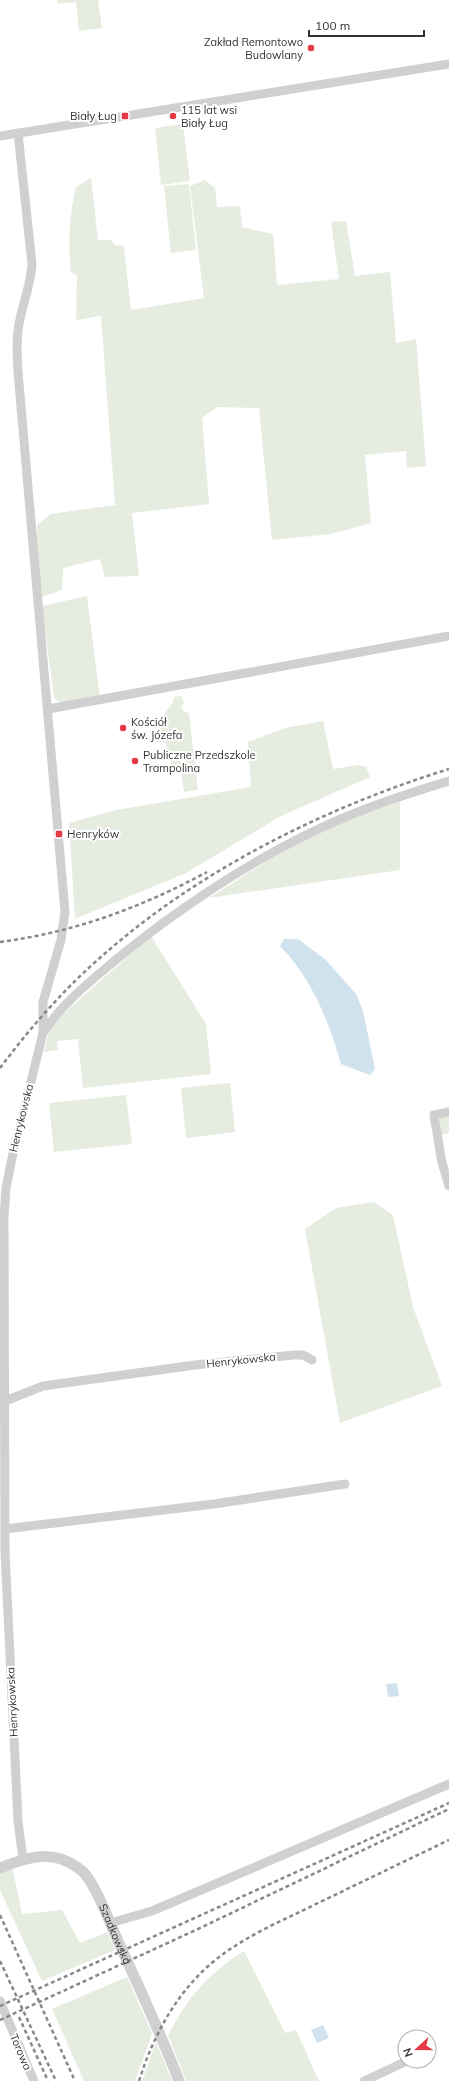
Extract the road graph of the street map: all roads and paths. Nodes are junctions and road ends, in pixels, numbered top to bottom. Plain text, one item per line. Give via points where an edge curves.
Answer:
1 (449, 64) edge
2 (18, 133) junction
3 (0, 136) edge
4 (449, 636) edge
5 (48, 709) junction
6 (449, 781) edge
7 (43, 1033) junction
8 (449, 1112) edge
9 (449, 1186) edge
10 (312, 1360) dead end
11 (4, 1401) junction
12 (345, 1484) dead end
13 (3, 1532) edge
14 (449, 1784) edge
15 (23, 1859) junction
16 (0, 1868) edge
17 (110, 1923) junction
18 (0, 2001) edge
19 (397, 2066) edge
20 (34, 2081) edge
21 (179, 2081) edge
22 (364, 2081) edge

1 - 2 street
2 - 3 street
2 - 5 street, Henrykowska via 32,264 30,285 20,318 17,354
4 - 5 street
5 - 7 street, Henrykowska via 65,912 61,940 43,1002
6 - 7 street via 342,818 262,859 147,934 56,1013
7 - 11 street, Henrykowska via 6,1188
8 - 9 street via 434,1115 442,1163
10 - 11 street, Henrykowska via 303,1355 294,1355 187,1366 43,1386
11 - 13 street, Henrykowska
12 - 13 street
13 - 15 street, Henrykowska via 18,1821
14 - 17 street via 152,1911
15 - 16 street, Szadkowska
15 - 17 street, Szadkowska via 48,1856 74,1865 89,1879
17 - 21 street, Szadkowska
18 - 20 street, Torowa
19 - 22 street

